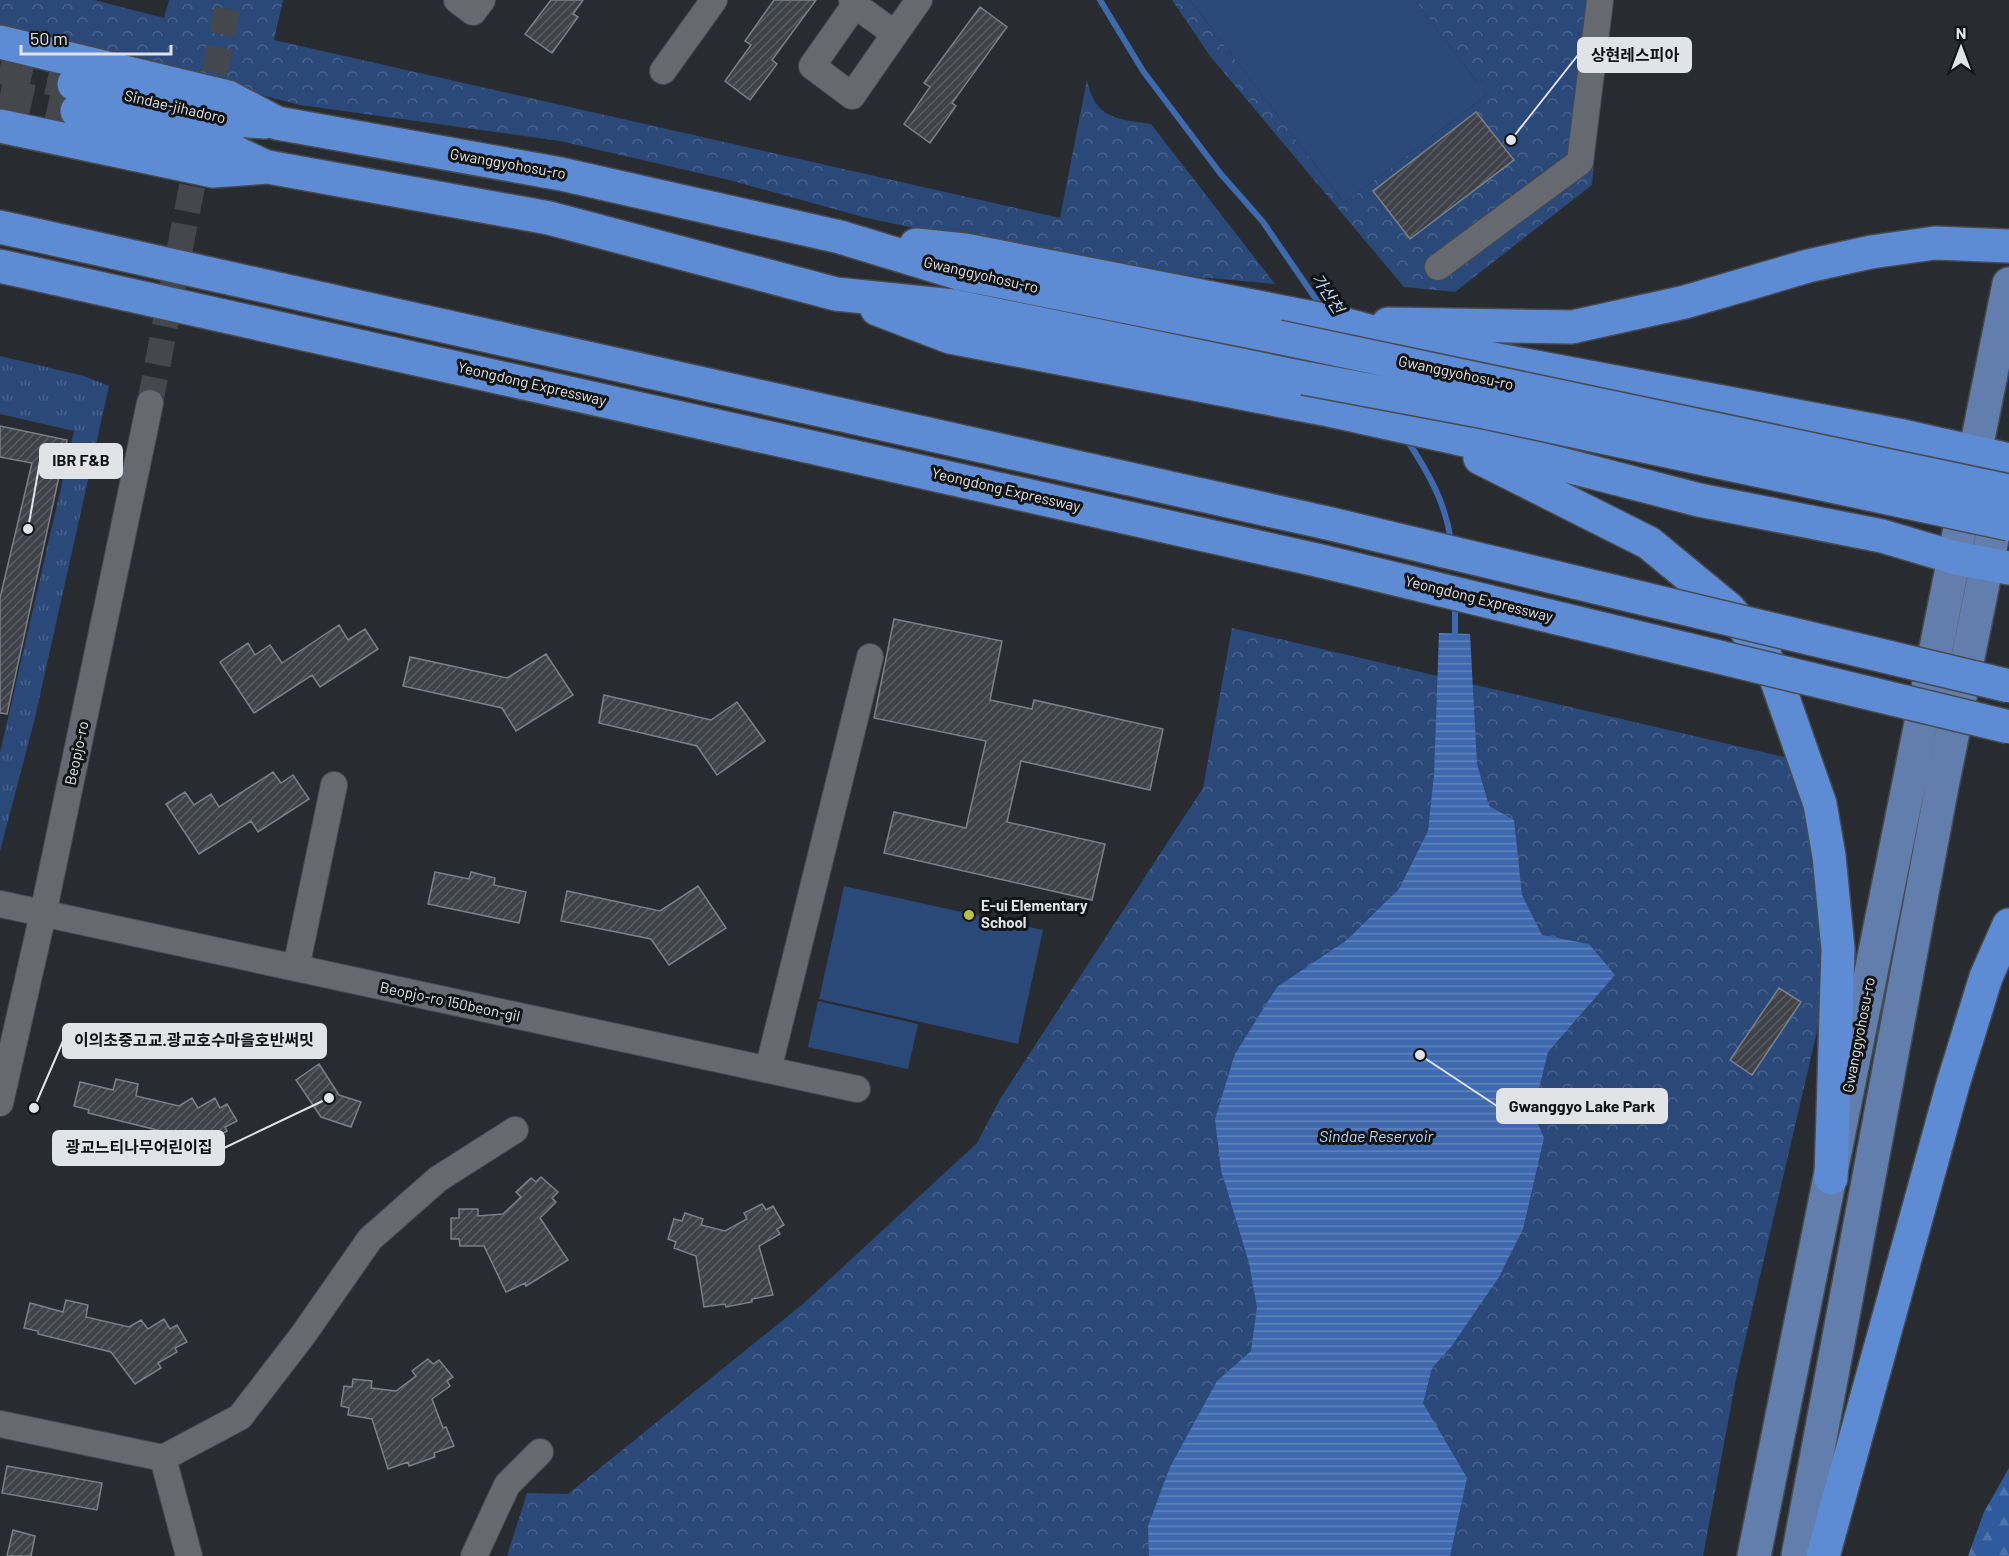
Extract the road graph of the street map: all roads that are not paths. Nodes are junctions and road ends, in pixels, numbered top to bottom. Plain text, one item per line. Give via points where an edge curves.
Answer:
1 (457, 0) edge
2 (482, 0) edge
3 (714, 0) edge
4 (919, 0) edge
5 (1600, 0) edge
6 (853, 3) edge
7 (896, 34) junction
8 (0, 42) edge
9 (663, 71) dead end
10 (277, 123) junction
11 (0, 126) edge
12 (268, 167) junction
13 (0, 227) edge
14 (840, 237) junction
15 (2009, 246) edge
16 (0, 266) edge
17 (1438, 267) dead end
18 (2009, 284) edge
19 (836, 294) junction
20 (1421, 335) junction
21 (150, 403) tunnel mouth
22 (1975, 452) junction
23 (1488, 454) junction
24 (2009, 466) edge
25 (2009, 525) edge
26 (1956, 558) junction
27 (1999, 566) edge
28 (870, 657) dead end
29 (2009, 686) edge
30 (2009, 727) edge
31 (334, 785) dead end
32 (0, 904) edge
33 (44, 914) junction
34 (2009, 925) edge
35 (296, 968) junction
36 (768, 1070) junction
37 (857, 1089) dead end
38 (0, 1103) edge
39 (515, 1130) dead end
40 (1831, 1178) junction
41 (0, 1424) edge
42 (540, 1452) dead end
43 (163, 1458) junction
44 (189, 1556) edge
45 (474, 1556) edge
46 (1754, 1556) edge
47 (1798, 1556) edge
48 (1822, 1556) edge

1 - 2 street via 473,12
3 - 9 street
4 - 7 street
5 - 17 street via 1580,162
6 - 7 street
6 - 7 street via 812,66 852,96
8 - 10 highway, Gwanggyohosu-ro via 228,97
10 - 12 highway, Sindae-jihadoro via 220,119 75,97 220,145
10 - 14 highway, Gwanggyohosu-ro via 561,174
11 - 12 highway via 213,171
12 - 19 highway via 549,218
13 - 29 highway, bridge via 1327,523
14 - 20 highway via 965,250 1253,307
14 - 24 highway, Gwanggyohosu-ro, bridge via 958,273 1278,337
15 - 20 highway via 1935,243 1871,252 1686,302 1572,327
16 - 30 highway, Yeongdong Expressway, bridge via 1321,561
18 - 22 main road, Gwanggyohosu-ro
19 - 23 highway via 950,337 1324,409 1436,436
19 - 25 highway, bridge via 953,306 1485,412
20 - 22 highway
21 - 33 street, Beopjo-ro
22 - 24 highway
22 - 26 main road, Gwanggyohosu-ro
23 - 26 highway via 1699,501 1882,536
23 - 40 highway via 1649,543 1729,609 1761,648 1777,681 1820,804 1829,856 1839,949
24 - 27 main road
26 - 27 highway
26 - 40 main road, Gwanggyohosu-ro via 1942,608
27 - 47 main road via 1942,786
28 - 36 street
31 - 35 street
32 - 33 street, Beopjo-ro 150beon-gil
33 - 35 street, Beopjo-ro 150beon-gil
33 - 38 street, Beopjo-ro
34 - 48 highway via 1986,977 1953,1084
35 - 36 street, Beopjo-ro 150beon-gil
36 - 37 street, Beopjo-ro 150beon-gil
39 - 43 street via 438,1179 370,1239 240,1417
40 - 46 main road, Gwanggyohosu-ro
41 - 43 street
42 - 45 street via 507,1485
43 - 44 street

